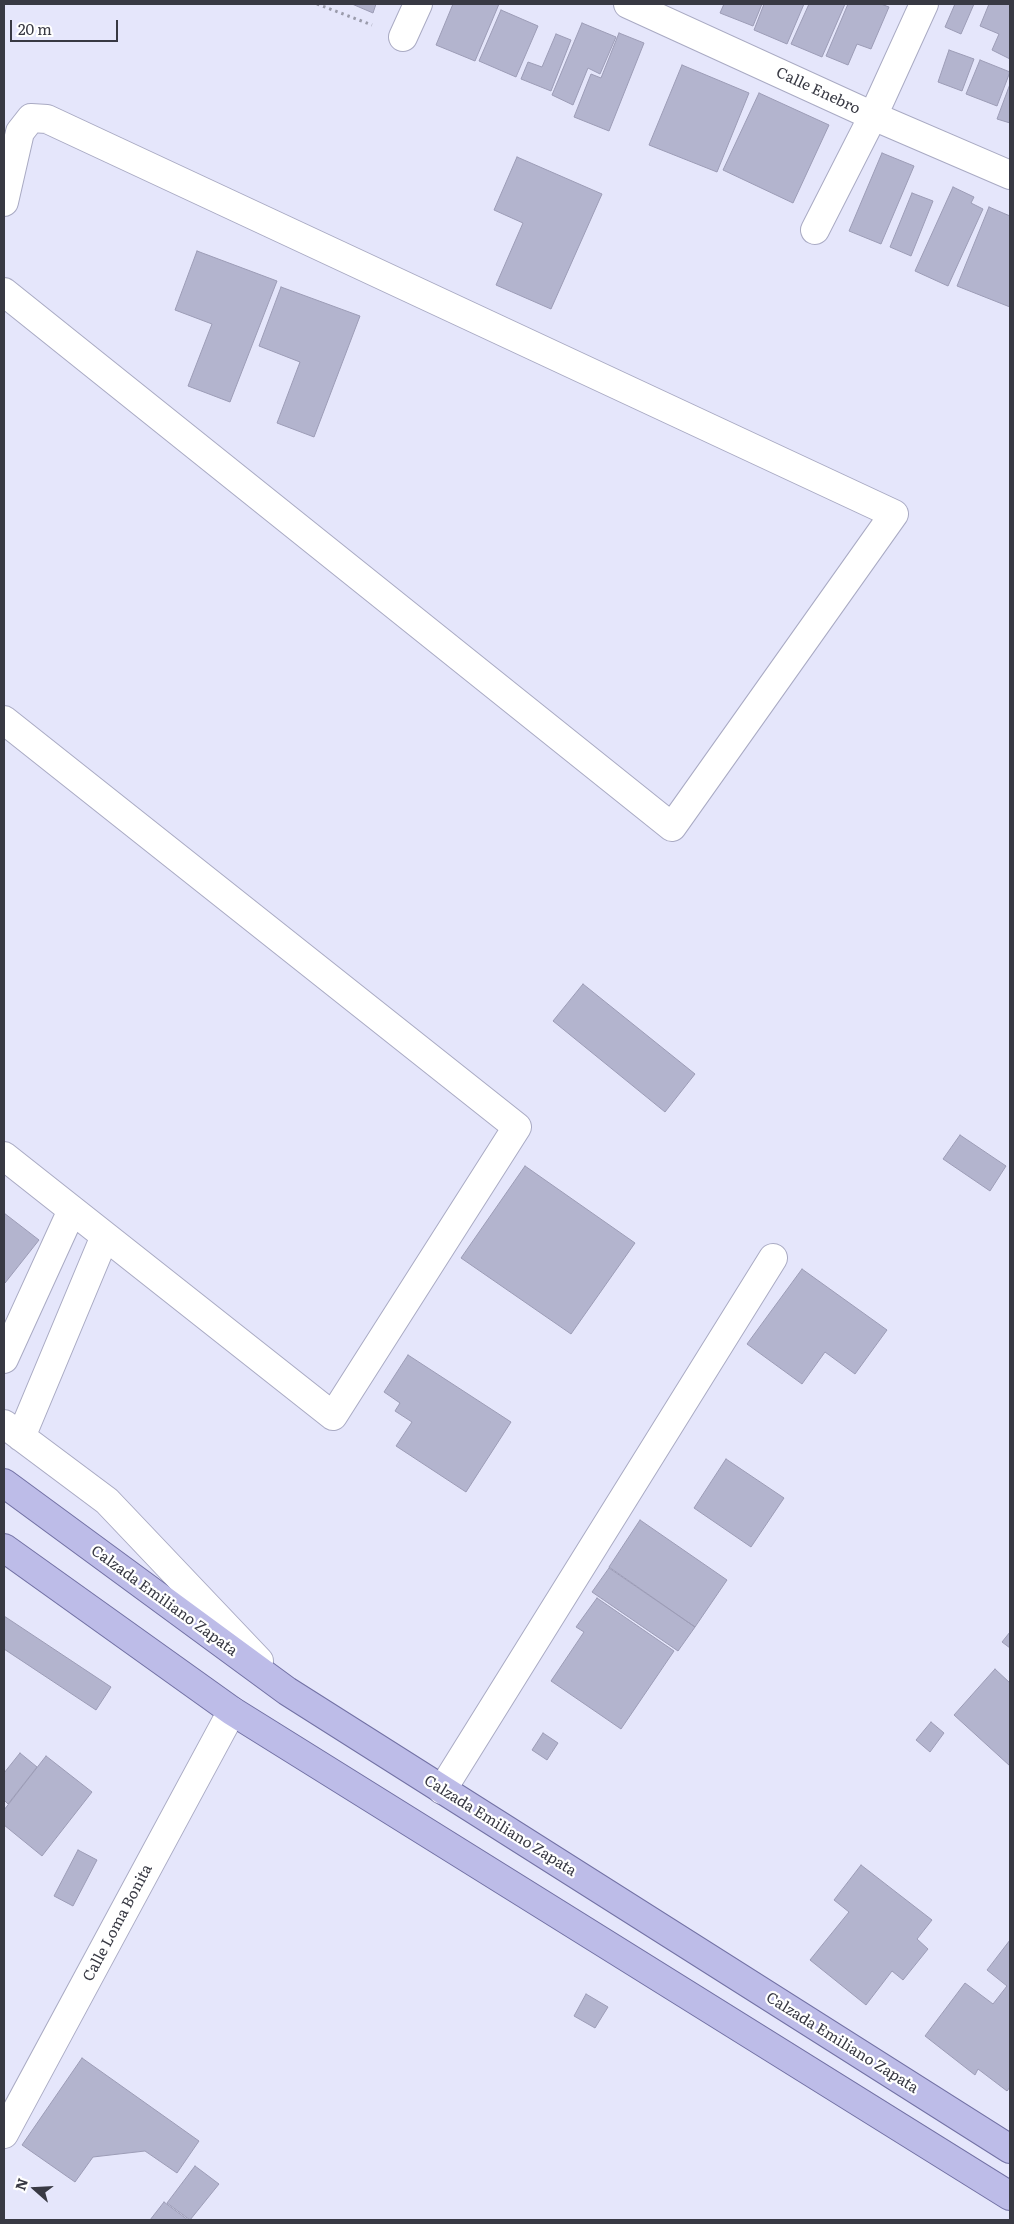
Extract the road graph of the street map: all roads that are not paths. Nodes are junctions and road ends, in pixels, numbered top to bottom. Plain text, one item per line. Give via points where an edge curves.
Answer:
1 (418, 4) edge
2 (628, 4) edge
3 (924, 4) edge
4 (403, 37) road end
5 (873, 116) junction
6 (1010, 175) edge
7 (4, 202) edge
8 (815, 230) dead end
9 (4, 292) edge
10 (4, 720) edge
11 (4, 1156) edge
12 (72, 1210) junction
13 (105, 1236) junction
14 (773, 1258) dead end
15 (4, 1359) edge
16 (12, 1431) edge
17 (4, 1483) edge
18 (4, 1548) edge
19 (287, 1691) junction
20 (232, 1711) junction
21 (442, 1790) junction
22 (4, 2134) edge
23 (1010, 2149) edge
24 (1010, 2196) edge

1 - 4 street
2 - 5 street, Calle Enebro
3 - 5 street
5 - 6 street, Calle Enebro
5 - 8 street
7 - 9 street via 20,132 31,118 47,119 894,514 672,827
10 - 13 street via 517,1127 333,1416
11 - 12 street
12 - 13 street
12 - 15 street
13 - 16 street
14 - 21 street
16 - 19 street via 107,1501
17 - 19 main road, Calzada Emiliano Zapata
18 - 20 main road
19 - 21 main road, Calzada Emiliano Zapata
20 - 22 street, Calle Loma Bonita
20 - 24 main road
21 - 23 main road, Calzada Emiliano Zapata

